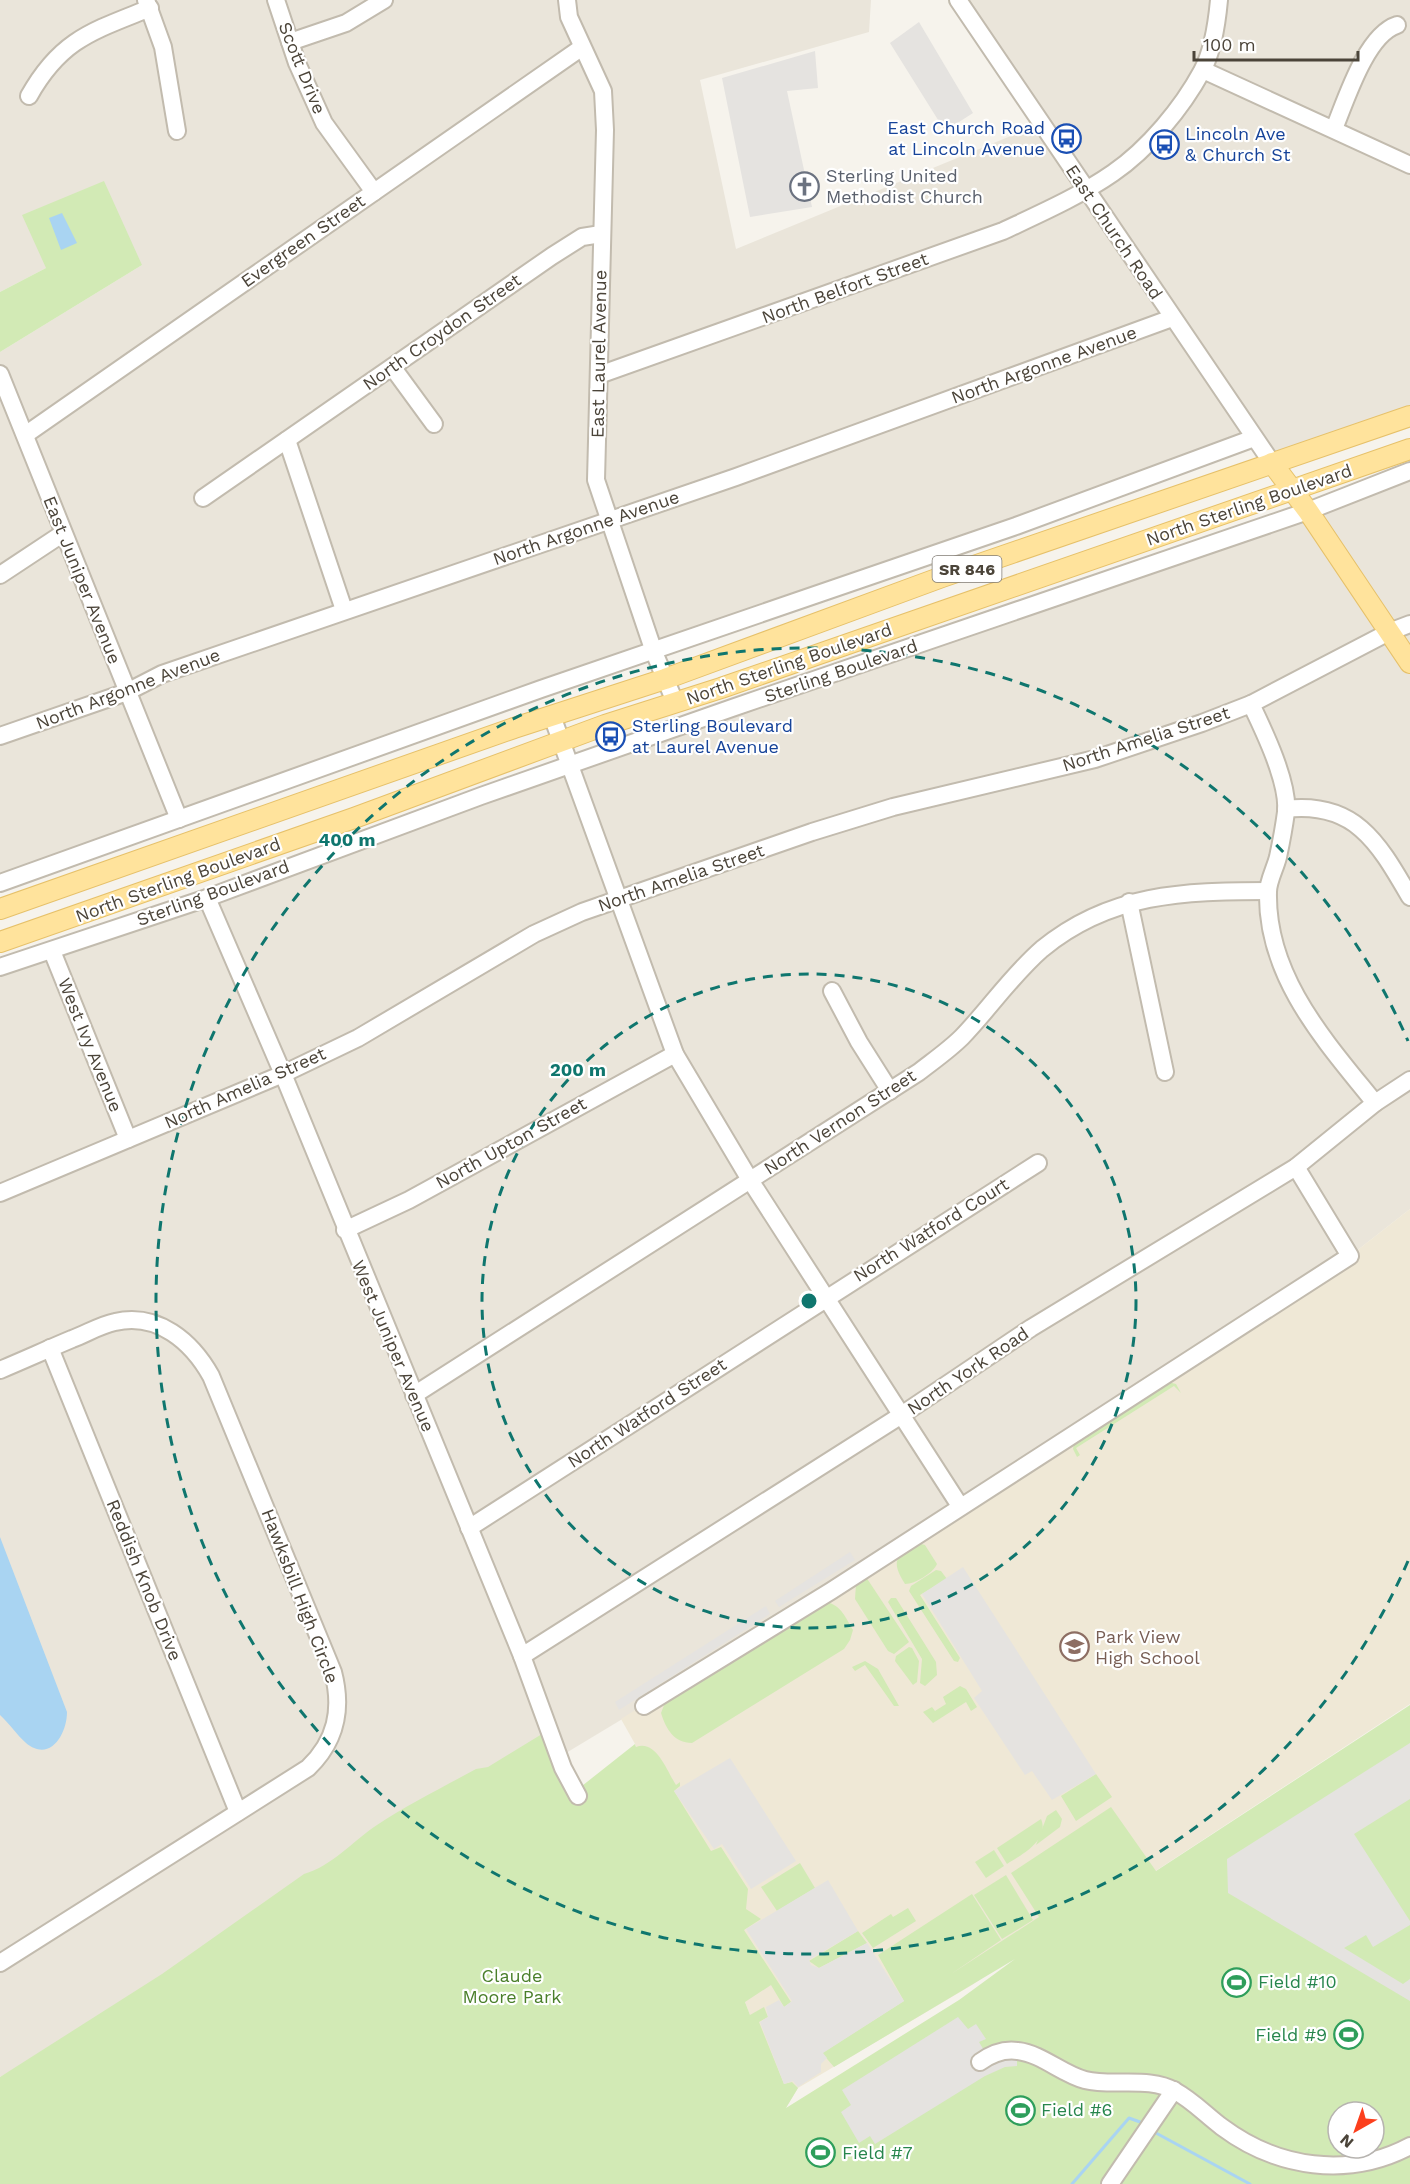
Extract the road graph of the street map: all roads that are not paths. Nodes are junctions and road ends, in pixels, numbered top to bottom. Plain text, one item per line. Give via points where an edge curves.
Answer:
1 (276, 0) edge
2 (384, 0) edge
3 (567, 0) edge
4 (958, 0) edge
5 (1219, 0) edge
6 (148, 4) edge
7 (1397, 25) dead end
8 (290, 42) junction
9 (582, 48) junction
10 (1203, 70) junction
11 (29, 96) dead end
12 (1334, 129) junction
13 (177, 130) dead end
14 (1410, 165) edge
15 (1085, 188) junction
16 (374, 192) junction
17 (601, 234) junction
18 (1172, 318) junction
19 (393, 368) junction
20 (0, 374) edge
21 (599, 375) junction
22 (1410, 416) edge
23 (434, 424) dead end
24 (25, 435) junction
25 (1254, 438) junction
26 (287, 440) junction
27 (1410, 449) edge
28 (1272, 463) junction
29 (1410, 471) edge
30 (1291, 489) junction
31 (204, 498) dead end
32 (1308, 511) junction
33 (609, 521) junction
34 (62, 534) junction
35 (0, 575) edge
36 (344, 610) junction
37 (1410, 624) edge
38 (1389, 632) junction
39 (654, 652) junction
40 (1410, 663) edge
41 (665, 679) junction
42 (127, 692) junction
43 (675, 702) junction
44 (1251, 704) junction
45 (552, 716) junction
46 (0, 736) edge
47 (561, 741) junction
48 (570, 766) junction
49 (1286, 809) junction
50 (179, 819) junction
51 (0, 883) edge
52 (1268, 891) junction
53 (1410, 897) edge
54 (207, 898) junction
55 (618, 899) junction
56 (1130, 903) junction
57 (0, 909) edge
58 (0, 942) edge
59 (52, 951) junction
60 (0, 967) edge
61 (832, 991) dead end
62 (675, 1054) junction
63 (1165, 1072) dead end
64 (283, 1074) junction
65 (1410, 1080) edge
66 (890, 1091) junction
67 (1375, 1103) junction
68 (128, 1139) junction
69 (1038, 1163) dead end
70 (1296, 1167) junction
71 (750, 1180) junction
72 (0, 1193) edge
73 (345, 1230) junction
74 (825, 1298) junction
75 (50, 1348) junction
76 (0, 1370) edge
77 (414, 1395) junction
78 (900, 1416) junction
79 (960, 1506) junction
80 (469, 1528) junction
81 (522, 1656) junction
82 (644, 1706) dead end
83 (578, 1796) dead end
84 (238, 1812) junction
85 (0, 1963) edge
86 (980, 2062) dead end
87 (1174, 2090) junction
88 (1410, 2146) edge
89 (1110, 2184) edge

1 - 8 street, Scott Drive
2 - 8 street via 346,23
3 - 9 street, East Laurel Avenue via 569,17
4 - 15 street, East Church Road
5 - 10 street
6 - 11 street via 64,49
6 - 13 street via 163,47
7 - 12 street via 1388,28 1369,51
8 - 16 street, Scott Drive via 324,123
9 - 16 street, Evergreen Street
9 - 17 street, East Laurel Avenue via 603,91
10 - 12 street
10 - 15 street, North Belfort Street via 1146,145 1112,174
12 - 14 street
15 - 18 street, East Church Road
15 - 21 street, North Belfort Street via 1003,231
16 - 24 street, Evergreen Street
17 - 19 street, North Croydon Street via 582,237 552,256
17 - 21 street, East Laurel Avenue
18 - 25 street, East Church Road
18 - 33 street, North Argonne Avenue
19 - 23 street
19 - 26 street, North Croydon Street
20 - 24 street, East Juniper Avenue
21 - 33 street, East Laurel Avenue via 596,474
22 - 28 main road, North Sterling Boulevard / SR 846
24 - 34 street, East Juniper Avenue
25 - 28 street, East Church Road
25 - 39 street via 1005,530
26 - 31 street, North Croydon Street
26 - 36 street
27 - 30 main road, North Sterling Boulevard / SR 846
28 - 30 main road
28 - 41 main road, North Sterling Boulevard / SR 846
29 - 32 street, Sterling Boulevard
30 - 32 main road
30 - 43 main road, North Sterling Boulevard / SR 846
32 - 38 main road
32 - 48 street, Sterling Boulevard
33 - 36 street, North Argonne Avenue
33 - 39 street, East Laurel Avenue
34 - 35 street
34 - 42 street, East Juniper Avenue
36 - 42 street, North Argonne Avenue via 162,674
37 - 38 street, North Amelia Street
38 - 40 main road
38 - 44 street, North Amelia Street
39 - 41 street, East Laurel Avenue
39 - 50 street
41 - 43 street, East Laurel Avenue
41 - 45 main road, North Sterling Boulevard / SR 846
42 - 46 street, North Argonne Avenue
42 - 50 street, East Juniper Avenue
43 - 47 main road, North Sterling Boulevard / SR 846
44 - 49 street via 1279,773
44 - 55 street, North Amelia Street via 1095,759 893,807
45 - 47 street
45 - 57 main road, North Sterling Boulevard / SR 846
47 - 48 street
47 - 58 main road, North Sterling Boulevard / SR 846
48 - 54 street, Sterling Boulevard
48 - 55 street
49 - 52 street
49 - 53 street via 1305,807 1335,813 1361,826
50 - 51 street
52 - 56 street, North Vernon Street via 1189,891
52 - 67 street via 1271,927 1289,985 1302,1010
54 - 59 street, Sterling Boulevard
54 - 64 street, West Juniper Avenue
55 - 62 street
55 - 64 street, North Amelia Street via 534,934 368,1033
56 - 63 street
56 - 66 street, North Vernon Street via 1078,924 1042,950 961,1038
59 - 60 street, Sterling Boulevard
59 - 68 street, West Ivy Avenue
61 - 66 street
62 - 71 street
62 - 73 street, North Upton Street via 409,1200
64 - 68 street, North Amelia Street
64 - 73 street, West Juniper Avenue
65 - 67 street, North York Road
66 - 71 street, North Vernon Street
67 - 70 street, North York Road
68 - 72 street, North Amelia Street
69 - 74 street, North Watford Court
70 - 78 street, North York Road via 1032,1328
70 - 79 street via 1350,1256
71 - 74 street
71 - 77 street, North Vernon Street
73 - 77 street, West Juniper Avenue
74 - 78 street
74 - 80 street, North Watford Street
75 - 76 street, Hawksbill High Circle
75 - 84 street, Reddish Knob Drive
75 - 84 street, Hawksbill High Circle via 115,1322 138,1320 162,1326 200,1356 333,1672 338,1722 321,1756
77 - 80 street, West Juniper Avenue
78 - 79 street
78 - 81 street, North York Road
79 - 82 street
80 - 81 street, West Juniper Avenue
81 - 83 street, West Juniper Avenue via 563,1768
84 - 85 street, Hawksbill High Circle
86 - 87 street via 1005,2051 1017,2051 1083,2080 1157,2085
87 - 88 street via 1242,2140 1297,2162 1342,2167
87 - 89 street

